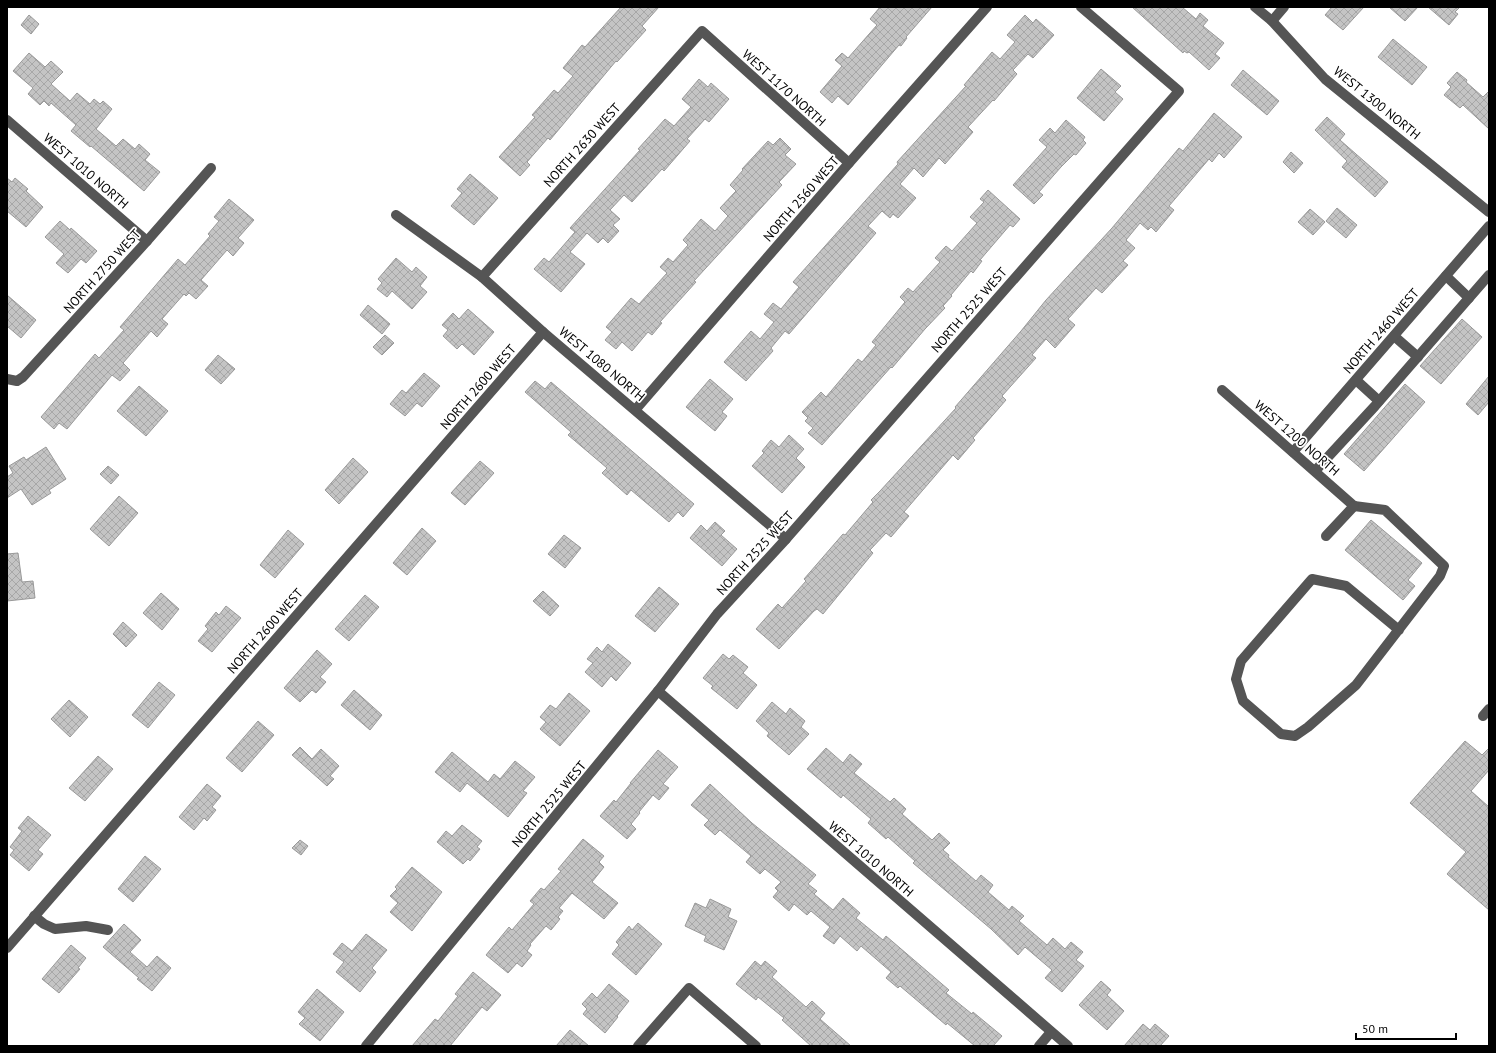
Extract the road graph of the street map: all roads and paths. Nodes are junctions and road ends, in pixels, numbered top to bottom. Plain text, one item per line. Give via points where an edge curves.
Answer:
1 (987, 7) edge
2 (1080, 7) edge
3 (1255, 7) edge
4 (1284, 7) edge
5 (1272, 22) junction
6 (702, 32) joint
7 (7, 120) edge
8 (849, 163) junction
9 (211, 168) dead end
10 (1489, 212) edge
11 (396, 215) dead end
12 (1489, 226) edge
13 (148, 242) junction
14 (1489, 275) edge
15 (1446, 276) junction
16 (482, 277) junction
17 (1469, 298) junction
18 (544, 332) junction
19 (1394, 336) junction
20 (1418, 357) junction
21 (7, 380) edge
22 (1356, 380) junction
23 (1222, 390) dead end
24 (1379, 401) junction
25 (636, 409) junction
26 (1293, 452) junction
27 (1315, 472) junction
28 (1354, 506) junction
29 (1326, 536) dead end
30 (786, 539) junction
31 (1399, 630) junction
32 (658, 691) junction
33 (34, 916) junction
34 (108, 930) dead end
35 (7, 948) edge
36 (1051, 1032) junction
37 (366, 1046) edge
38 (638, 1046) edge
39 (756, 1046) edge
40 (1039, 1046) edge
41 (1068, 1046) edge

1 - 8 street, NORTH 2560 WEST
2 - 30 street, NORTH 2525 WEST via 1179,91
3 - 5 street, WEST 1300 NORTH
4 - 5 street
5 - 10 street, WEST 1300 NORTH via 1326,79
6 - 8 street, WEST 1170 NORTH
6 - 16 street, NORTH 2630 WEST
7 - 13 street, WEST 1010 NORTH
8 - 25 street, NORTH 2560 WEST
9 - 13 street, NORTH 2750 WEST
11 - 16 street, WEST 1080 NORTH
12 - 15 street, NORTH 2460 WEST
13 - 21 street, NORTH 2750 WEST via 23,377 17,382
14 - 17 street
15 - 17 street
15 - 19 street, NORTH 2460 WEST
16 - 18 street, WEST 1080 NORTH
17 - 20 street
18 - 25 street, WEST 1080 NORTH
18 - 33 street, NORTH 2600 WEST
19 - 20 street
19 - 22 street, NORTH 2460 WEST
20 - 24 street
22 - 24 street
22 - 26 street, NORTH 2460 WEST
23 - 26 street, WEST 1200 NORTH
24 - 27 street
25 - 30 street, WEST 1080 NORTH
26 - 27 street, WEST 1200 NORTH
27 - 28 street, WEST 1200 NORTH
28 - 29 street
28 - 31 street via 1385,510 1444,566 1440,576
30 - 32 street, NORTH 2525 WEST via 717,614
31 - 31 street via 1356,685 1295,736 1281,734 1243,701 1236,680 1242,661 1312,579 1346,586
32 - 36 street, WEST 1010 NORTH
32 - 37 street, NORTH 2525 WEST
33 - 34 street via 55,929 86,926
33 - 35 street, NORTH 2600 WEST
36 - 40 street
36 - 41 street, WEST 1010 NORTH
38 - 39 street via 689,988

